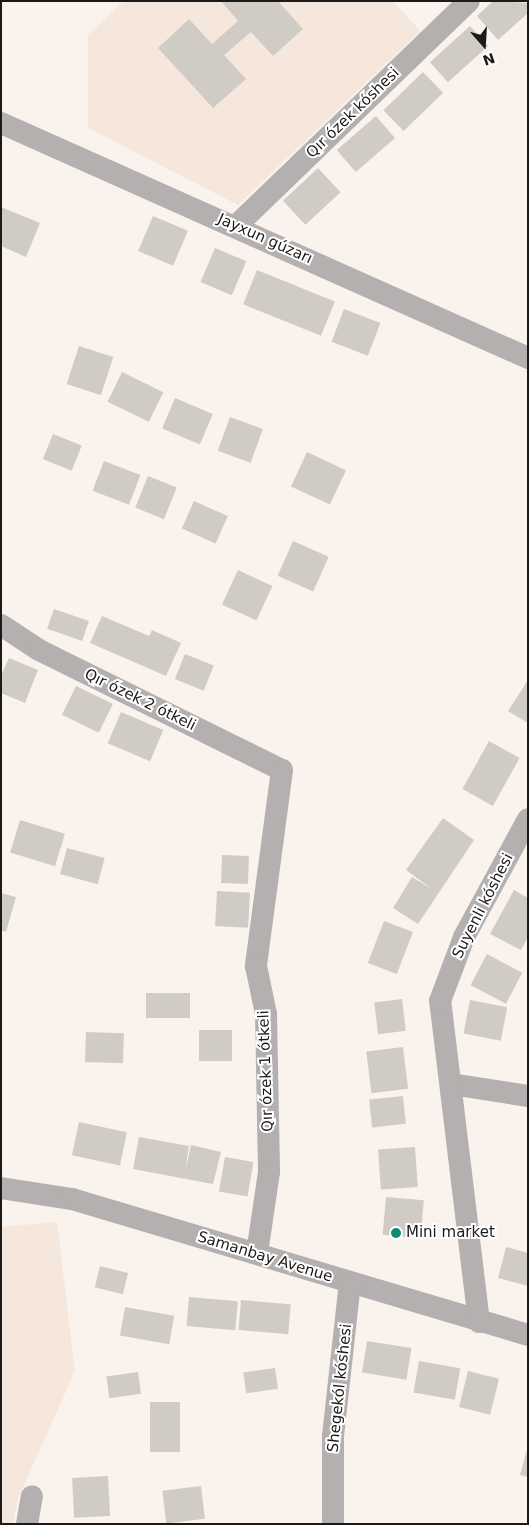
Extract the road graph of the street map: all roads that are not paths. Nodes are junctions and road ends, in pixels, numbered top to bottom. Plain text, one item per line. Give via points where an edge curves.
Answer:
1 (469, 1) edge
2 (1, 123) edge
3 (237, 225) junction
4 (528, 358) edge
5 (1, 625) edge
6 (282, 770) joint
7 (528, 819) edge
8 (450, 1084) junction
9 (528, 1096) edge
10 (1, 1188) edge
11 (257, 1253) junction
12 (350, 1283) junction
13 (479, 1322) junction
14 (528, 1334) edge
15 (32, 1496) dead end
16 (26, 1524) edge
17 (334, 1524) edge

1 - 3 street, Qır ózek kóshesi
2 - 3 street, Jayxun gúzarı
3 - 4 street, Jayxun gúzarı
5 - 6 street, Qır ózek 2 ótkeli via 39,650
6 - 11 street, Qır ózek 1 ótkeli via 256,966 266,1014 269,1172
7 - 8 street, Suyenli kóshesi via 464,937 440,1001
8 - 9 street
8 - 13 street, Suyenli kóshesi
10 - 11 street, Samanbay Avenue via 72,1199
11 - 12 street, Samanbay Avenue
12 - 13 street, Samanbay Avenue
12 - 17 street, Shegekól kóshesi via 333,1436
13 - 14 street, Samanbay Avenue
15 - 16 street

